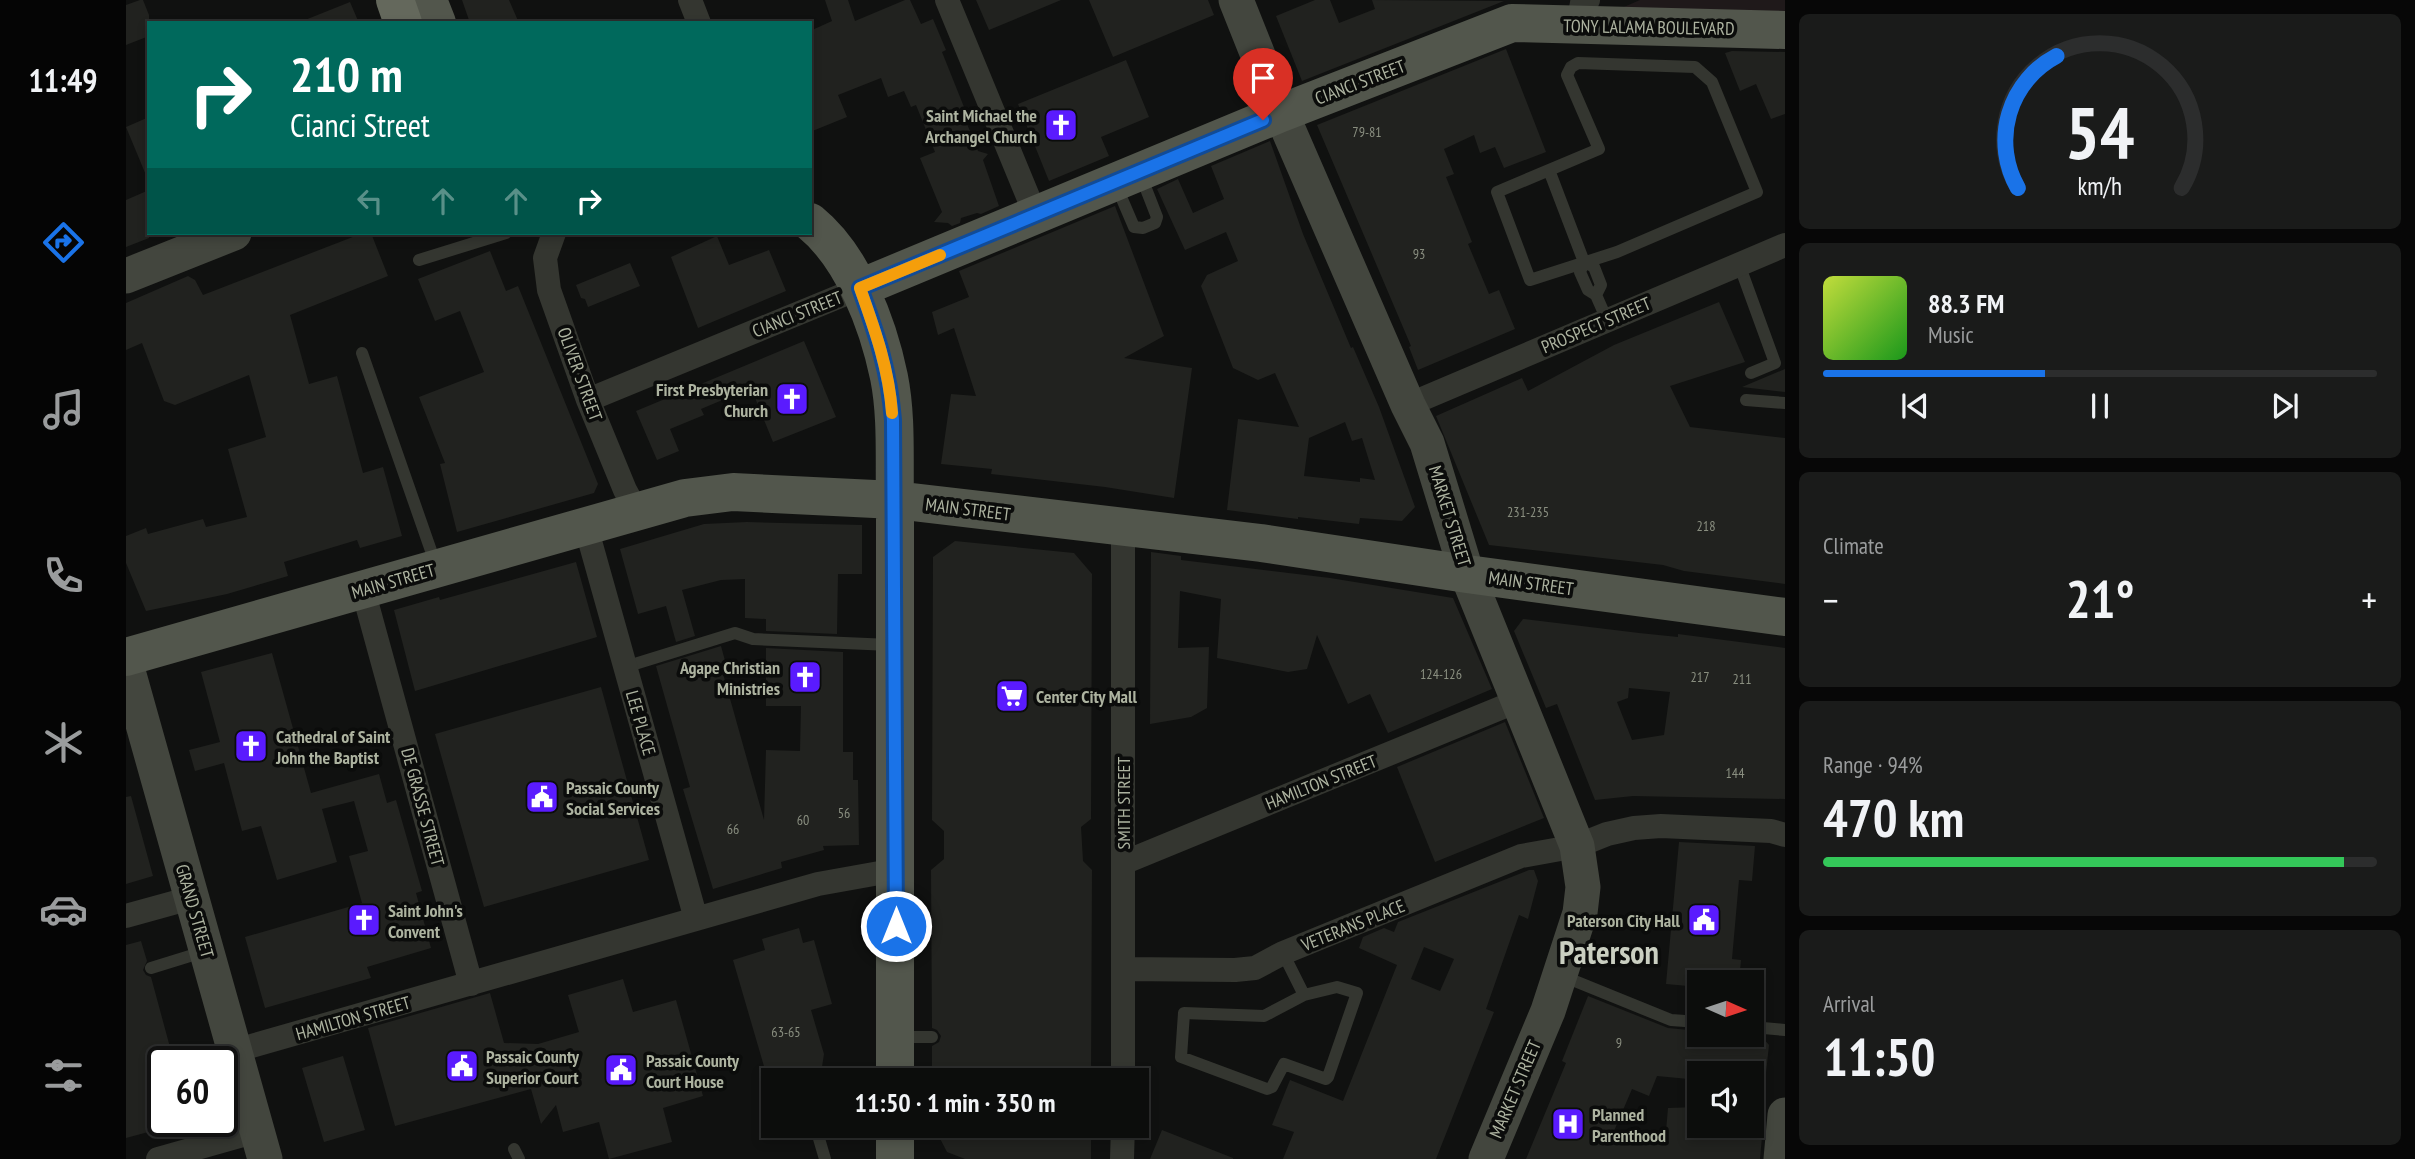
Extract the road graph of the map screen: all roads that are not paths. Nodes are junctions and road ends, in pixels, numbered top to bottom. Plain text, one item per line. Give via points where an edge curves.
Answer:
1 (395, 0) edge
2 (428, 0) edge
3 (690, 0) edge
4 (947, 0) edge
5 (1236, 0) edge
6 (1507, 12) edge
7 (1583, 12) edge
8 (402, 21) edge
9 (437, 21) edge
10 (698, 21) edge
11 (1785, 30) edge
12 (1281, 113) junction
13 (1549, 170) junction
14 (1036, 216) junction
15 (812, 224) edge
16 (229, 235) edge
17 (500, 235) edge
18 (553, 235) edge
19 (1785, 245) edge
20 (419, 260) dead end
21 (1584, 262) junction
22 (1739, 264) junction
23 (126, 276) edge
24 (860, 288) junction
25 (1607, 320) junction
26 (362, 353) dead end
27 (1751, 373) dead end
28 (588, 400) junction
29 (1746, 400) dead end
30 (1785, 403) edge
31 (1408, 405) junction
32 (895, 500) junction
33 (638, 512) junction
34 (586, 527) junction
35 (1123, 527) junction
36 (437, 569) junction
37 (1467, 574) junction
38 (363, 590) junction
39 (1785, 617) edge
40 (895, 645) junction
41 (126, 657) edge
42 (126, 664) edge
43 (625, 667) junction
44 (1520, 700) junction
45 (1785, 835) edge
46 (1577, 846) junction
47 (1123, 863) junction
48 (896, 870) junction
49 (191, 898) junction
50 (126, 916) edge
51 (696, 919) junction
52 (206, 951) junction
53 (1283, 953) junction
54 (151, 968) dead end
55 (1123, 969) junction
56 (1560, 975) junction
57 (471, 984) junction
58 (1304, 995) junction
59 (1687, 1021) edge
60 (1764, 1028) edge
61 (1785, 1030) edge
62 (233, 1046) edge
63 (238, 1050) edge
64 (238, 1065) edge
65 (900, 1068) edge
66 (1123, 1068) edge
67 (1785, 1115) edge
68 (819, 1138) edge
69 (895, 1138) edge
70 (1123, 1138) edge
71 (261, 1145) edge
72 (158, 1159) edge
73 (825, 1159) edge
74 (895, 1159) edge
75 (1122, 1159) edge
76 (1486, 1159) edge
77 (1781, 1159) edge

1 - 8 highway
2 - 9 main road
3 - 10 street
4 - 14 street
5 - 12 main road, MARKET STREET
6 - 7 main road, TONY LALAMA BOULEVARD
6 - 12 main road, CIANCI STREET
7 - 11 main road, TONY LALAMA BOULEVARD
12 - 14 main road, CIANCI STREET
12 - 31 main road, MARKET STREET
13 - 21 lane
13 - 21 lane via 1497,192 1530,280
13 - 21 lane via 1599,149 1567,75 1571,67 1578,63 1695,67 1712,82 1758,192
14 - 24 main road, CIANCI STREET
15 - 24 main road via 834,244
16 - 23 main road
17 - 20 lane
18 - 28 street, OLIVER STREET via 545,274
19 - 22 street, PROSPECT STREET
21 - 25 lane via 1580,272
22 - 25 street, PROSPECT STREET
22 - 27 lane via 1775,363
24 - 28 street, CIANCI STREET
24 - 32 main road via 889,378
25 - 31 street, PROSPECT STREET
26 - 36 lane
28 - 33 street, OLIVER STREET
29 - 30 lane
31 - 37 main road, MARKET STREET via 1427,443
32 - 33 main road, MAIN STREET via 733,492 685,498
32 - 35 main road, MAIN STREET
32 - 40 main road
33 - 34 main road, MAIN STREET
34 - 36 main road, MAIN STREET
34 - 43 street, LEE PLACE
35 - 37 main road, MAIN STREET
35 - 47 street, SMITH STREET
36 - 38 main road, MAIN STREET
37 - 39 main road, MAIN STREET
37 - 44 main road, MARKET STREET
38 - 41 main road, MAIN STREET
38 - 57 street, DE GRASSE STREET
40 - 43 lane via 753,639 735,633
40 - 48 main road
42 - 49 main road, GRAND STREET
43 - 51 street, LEE PLACE
44 - 46 main road, MARKET STREET
44 - 47 street, HAMILTON STREET
45 - 46 street, VETERANS PLACE via 1661,826 1607,834
46 - 53 street, VETERANS PLACE via 1521,856
46 - 56 main road, MARKET STREET via 1583,887 1580,914
47 - 55 street, SMITH STREET
48 - 51 street via 818,884
48 - 65 main road via 914,1037
49 - 50 street
49 - 52 main road, GRAND STREET
51 - 57 street, HAMILTON STREET
52 - 54 lane
52 - 62 main road, GRAND STREET
53 - 55 street, VETERANS PLACE via 1255,968
53 - 58 lane
55 - 66 street, SMITH STREET
56 - 59 lane via 1671,1020
56 - 76 main road, MARKET STREET
57 - 63 street, HAMILTON STREET
58 - 58 lane via 1264,1016 1184,1013 1181,1057 1267,1089 1284,1064 1326,1079 1357,993 1337,987
60 - 61 lane
64 - 71 main road, GRAND STREET
67 - 77 main road
68 - 73 lane
69 - 74 main road
70 - 75 street
71 - 72 street

